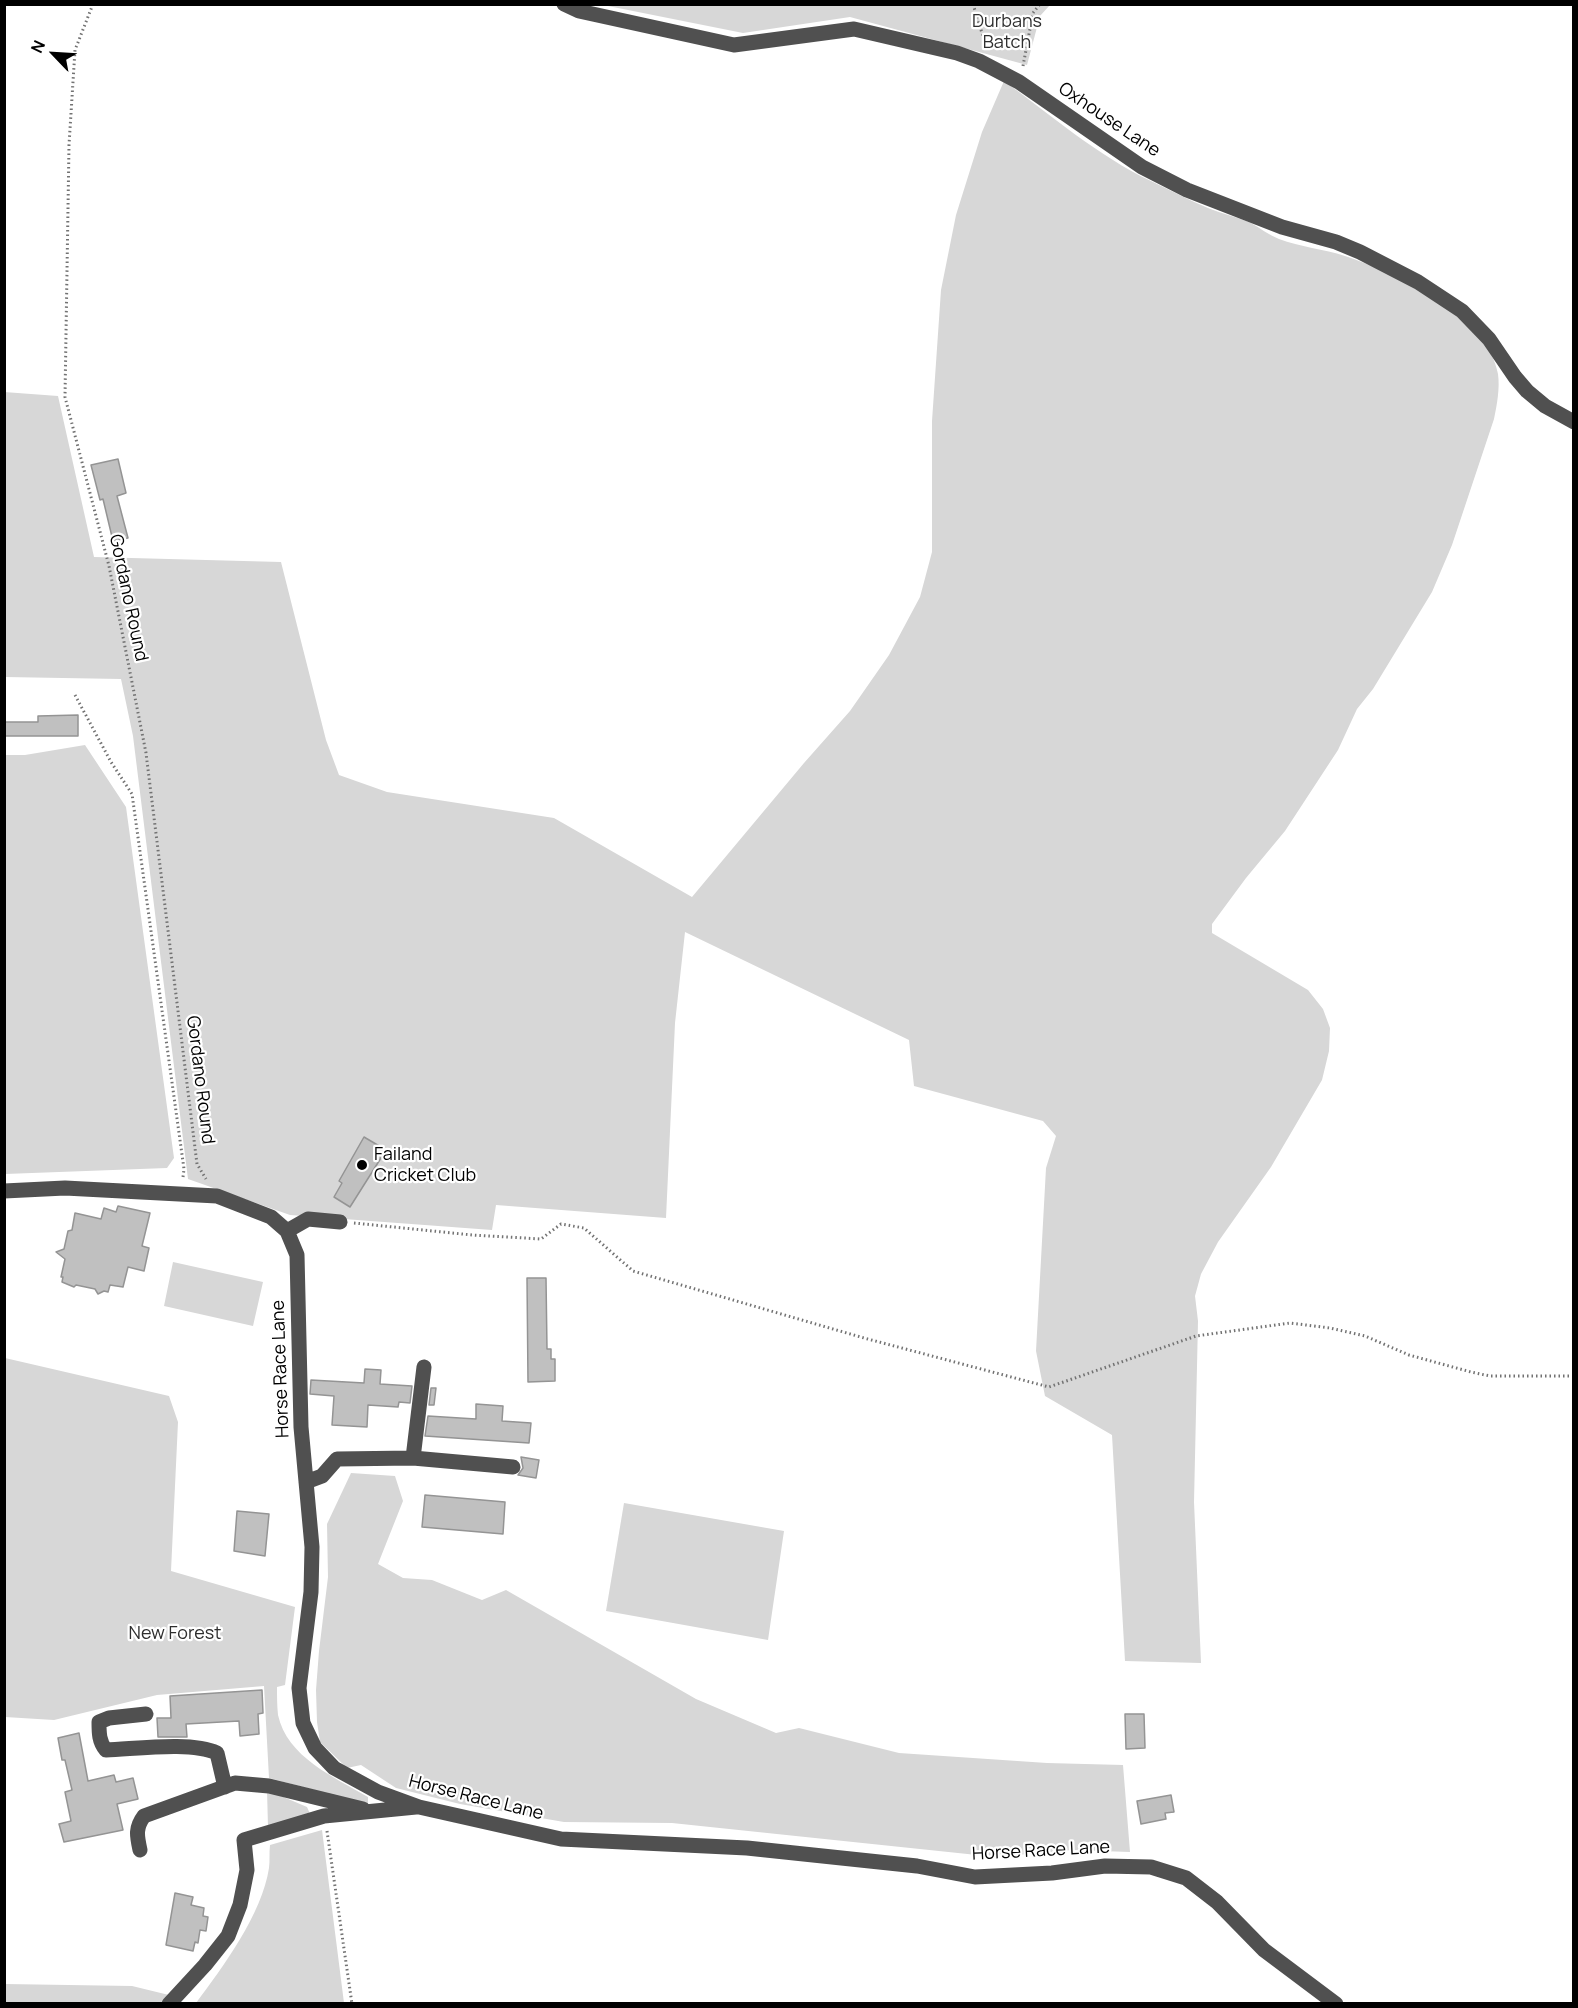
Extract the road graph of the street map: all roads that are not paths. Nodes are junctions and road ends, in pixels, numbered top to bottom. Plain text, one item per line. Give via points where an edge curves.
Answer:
1 (564, 4) edge
2 (1574, 422) edge
3 (4, 1191) edge
4 (340, 1222) road end
5 (287, 1231) junction
6 (424, 1367) dead end
7 (413, 1458) junction
8 (513, 1467) dead end
9 (306, 1482) junction
10 (146, 1714) dead end
11 (225, 1786) junction
12 (418, 1807) junction
13 (375, 1812) junction
14 (140, 1850) dead end
15 (169, 2004) edge
16 (1336, 2004) edge

1 - 2 street, Oxhouse Lane via 579,11 734,45 854,28 957,53 996,69 1142,167 1178,186 1282,227 1360,252 1434,292 1477,325 1527,391
3 - 5 street via 65,1188 217,1196 271,1217
4 - 5 street via 308,1220
5 - 9 street, Horse Race Lane via 297,1255
6 - 7 street
7 - 8 street
7 - 9 street via 337,1459 322,1476
9 - 12 street, Horse Race Lane via 312,1547 311,1592 299,1688 303,1723 315,1748 334,1767 378,1792
10 - 11 street via 99,1722 102,1745 106,1750 207,1749 217,1753
11 - 13 street via 269,1786
11 - 14 street via 144,1816 136,1834
12 - 13 street
12 - 16 street, Horse Race Lane via 561,1839 768,1850 975,1876 1105,1866 1152,1867 1186,1878 1217,1902 1264,1950
13 - 15 street via 324,1816 244,1840 247,1870 228,1936

